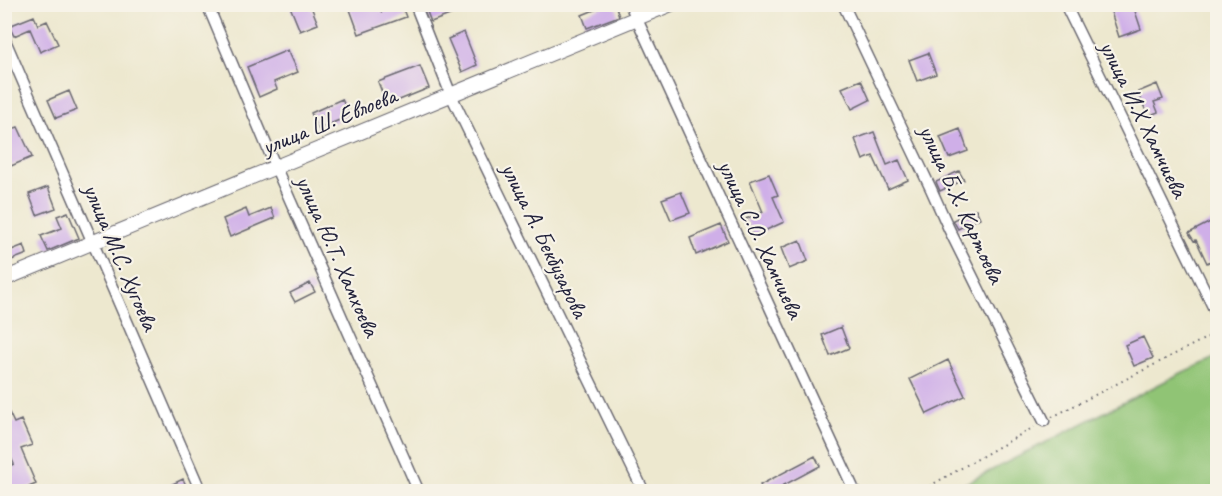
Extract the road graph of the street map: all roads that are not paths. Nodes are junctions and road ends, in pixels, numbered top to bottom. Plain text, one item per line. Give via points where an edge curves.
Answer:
1 (207, 4) edge
2 (415, 4) edge
3 (630, 4) edge
4 (671, 4) edge
5 (843, 4) edge
6 (1065, 4) edge
7 (636, 19) junction
8 (4, 38) edge
9 (451, 95) junction
10 (276, 168) junction
11 (92, 242) junction
12 (4, 279) edge
13 (1218, 316) edge
14 (1044, 421) road end
15 (201, 492) edge
16 (420, 492) edge
17 (644, 492) edge
18 (855, 492) edge

1 - 10 street, улица Ю.Т. Хамхоева
2 - 9 street, улица А. Бекбузарова
3 - 7 street, улица С.О. Хамчиева
4 - 7 street, улица Ш. Евлоева
5 - 14 street, улица Б.Х. Картоева
6 - 13 street, улица И.Х Хамчиева
7 - 9 street, улица Ш. Евлоева
7 - 18 street, улица С.О. Хамчиева
8 - 11 street, улица М.С. Хугоева
9 - 10 street, улица Ш. Евлоева
9 - 17 street, улица А. Бекбузарова
10 - 11 street, улица Ш. Евлоева
10 - 16 street, улица Ю.Т. Хамхоева
11 - 12 street, улица Ш. Евлоева
11 - 15 street, улица М.С. Хугоева

